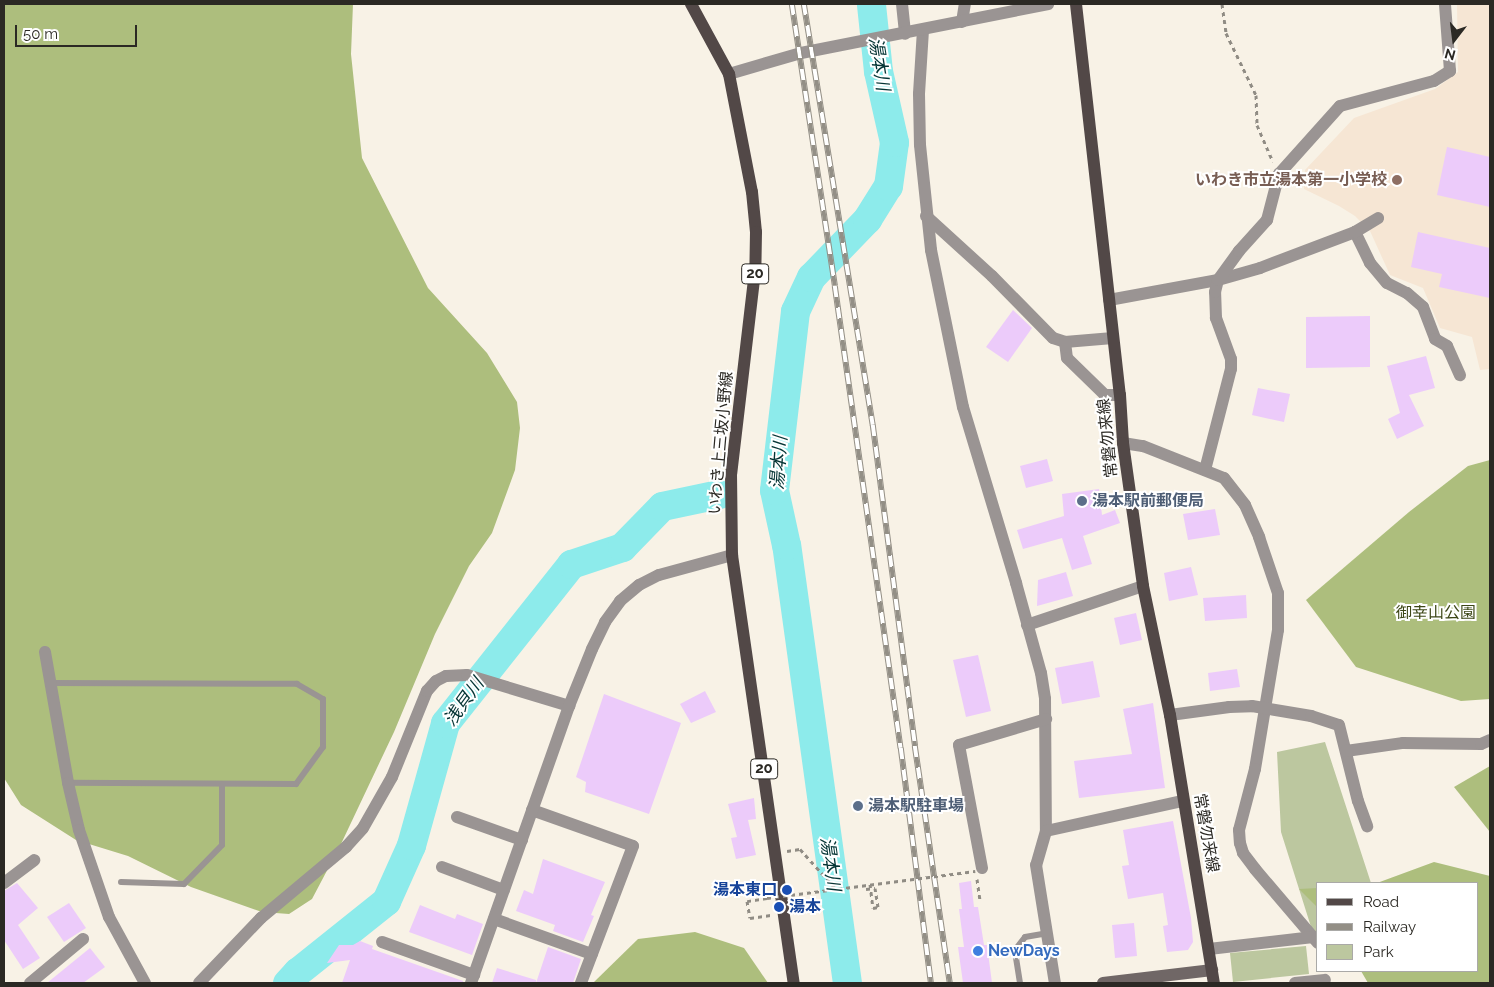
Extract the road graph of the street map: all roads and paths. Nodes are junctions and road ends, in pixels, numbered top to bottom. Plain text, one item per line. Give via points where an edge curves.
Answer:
1 (691, 4) edge
2 (902, 4) edge
3 (965, 4) edge
4 (1048, 4) edge
5 (1076, 4) edge
6 (1222, 4) edge
7 (1445, 4) edge
8 (962, 22) junction
9 (923, 30) junction
10 (901, 35) junction
11 (729, 74) junction
12 (1279, 174) junction
13 (926, 216) junction
14 (1378, 218) dead end
15 (1355, 232) junction
16 (1218, 280) junction
17 (1109, 300) junction
18 (1113, 338) junction
19 (1065, 342) junction
20 (1460, 375) dead end
21 (1120, 395) junction
22 (1123, 444) junction
23 (1205, 470) junction
24 (732, 554) junction
25 (1143, 586) junction
26 (1027, 625) junction
27 (45, 652) dead end
28 (50, 683) junction
29 (570, 706) junction
30 (1266, 710) junction
31 (1170, 715) junction
32 (1046, 719) junction
33 (1490, 740) edge
34 (1346, 751) junction
35 (68, 784) junction
36 (222, 784) junction
37 (1183, 801) junction
38 (532, 810) junction
39 (456, 817) dead end
40 (1367, 826) dead end
41 (1046, 831) junction
42 (522, 840) junction
43 (791, 851) dead end
44 (34, 860) dead end
45 (442, 867) dead end
46 (982, 868) dead end
47 (121, 882) dead end
48 (4, 883) edge
49 (870, 884) junction
50 (866, 888) dead end
51 (836, 889) junction
52 (504, 890) junction
53 (980, 900) dead end
54 (772, 915) dead end
55 (494, 919) junction
56 (1047, 933) junction
57 (84, 939) dead end
58 (1315, 940) edge
59 (382, 942) dead end
60 (1210, 949) junction
61 (592, 954) junction
62 (1213, 977) edge
63 (1325, 978) edge
64 (472, 979) edge
65 (30, 983) edge
66 (145, 983) edge
67 (199, 983) edge
68 (581, 983) edge
69 (794, 983) edge
70 (1020, 983) edge
71 (1056, 983) edge
72 (1103, 983) edge
73 (1296, 983) edge

1 - 11 main road, いわき上三坂小野線 / 20
2 - 10 street
3 - 8 street
4 - 8 street
5 - 17 main road, 常磐勿来線
6 - 12 path via 1226,34 1256,95 1256,125
7 - 12 street via 1450,71 1434,81 1340,106
8 - 9 street
9 - 10 street
9 - 13 street via 919,94
10 - 11 street via 774,60
11 - 24 main road, いわき上三坂小野線 / 20 via 752,192 756,232 755,271 731,474
12 - 16 street via 1267,220
13 - 19 street via 1053,338
13 - 26 street via 963,407
14 - 15 street
15 - 16 street via 1260,268
15 - 20 street via 1370,263 1387,283 1407,292 1423,307 1435,339 1447,346
16 - 17 street
16 - 23 street via 1216,318 1231,359 1231,369
17 - 18 main road, 常磐勿来線
18 - 19 street
18 - 21 main road, 常磐勿来線
19 - 21 street via 1067,358 1105,395
21 - 22 main road, 常磐勿来線
22 - 23 street via 1143,446
22 - 25 main road, 常磐勿来線
23 - 30 street via 1224,478 1245,505 1276,587 1278,630
24 - 29 street via 659,575 639,585 620,601 592,649
24 - 69 main road, いわき上三坂小野線 / 20
25 - 26 street
25 - 31 main road, 常磐勿来線
26 - 32 street via 1041,673
27 - 28 street
28 - 35 street
28 - 36 lane via 297,684 324,699 323,747 296,784
29 - 38 street
29 - 67 street via 467,675 446,676 436,681 427,691 392,777 363,828 346,847 280,900
30 - 31 street via 1252,706 1229,707
30 - 34 street via 1311,716 1339,725
30 - 58 street via 1239,830 1240,843 1255,870
31 - 37 main road, 常磐勿来線
32 - 41 street
32 - 46 street via 959,745
33 - 34 street via 1481,744 1403,743
34 - 40 street
35 - 36 lane
35 - 66 street via 109,917
36 - 47 lane via 222,846 184,884
37 - 41 street
37 - 60 main road, 常磐勿来線
38 - 42 street
38 - 61 street via 633,846
39 - 42 street
41 - 56 street via 1036,865
42 - 52 street
43 - 51 path via 800,849
44 - 48 street
45 - 52 street
49 - 50 path, bridge via 873,908 878,907 875,888
49 - 51 path, bridge
49 - 53 path, bridge via 975,871
51 - 54 path, bridge via 747,901 750,918
52 - 55 street
55 - 61 street
55 - 64 street
56 - 70 lane via 1025,937 1015,950
56 - 71 street
57 - 65 street
58 - 60 street
59 - 64 street
60 - 62 main road, 常磐勿来線
61 - 68 street
62 - 72 main road
63 - 73 street

